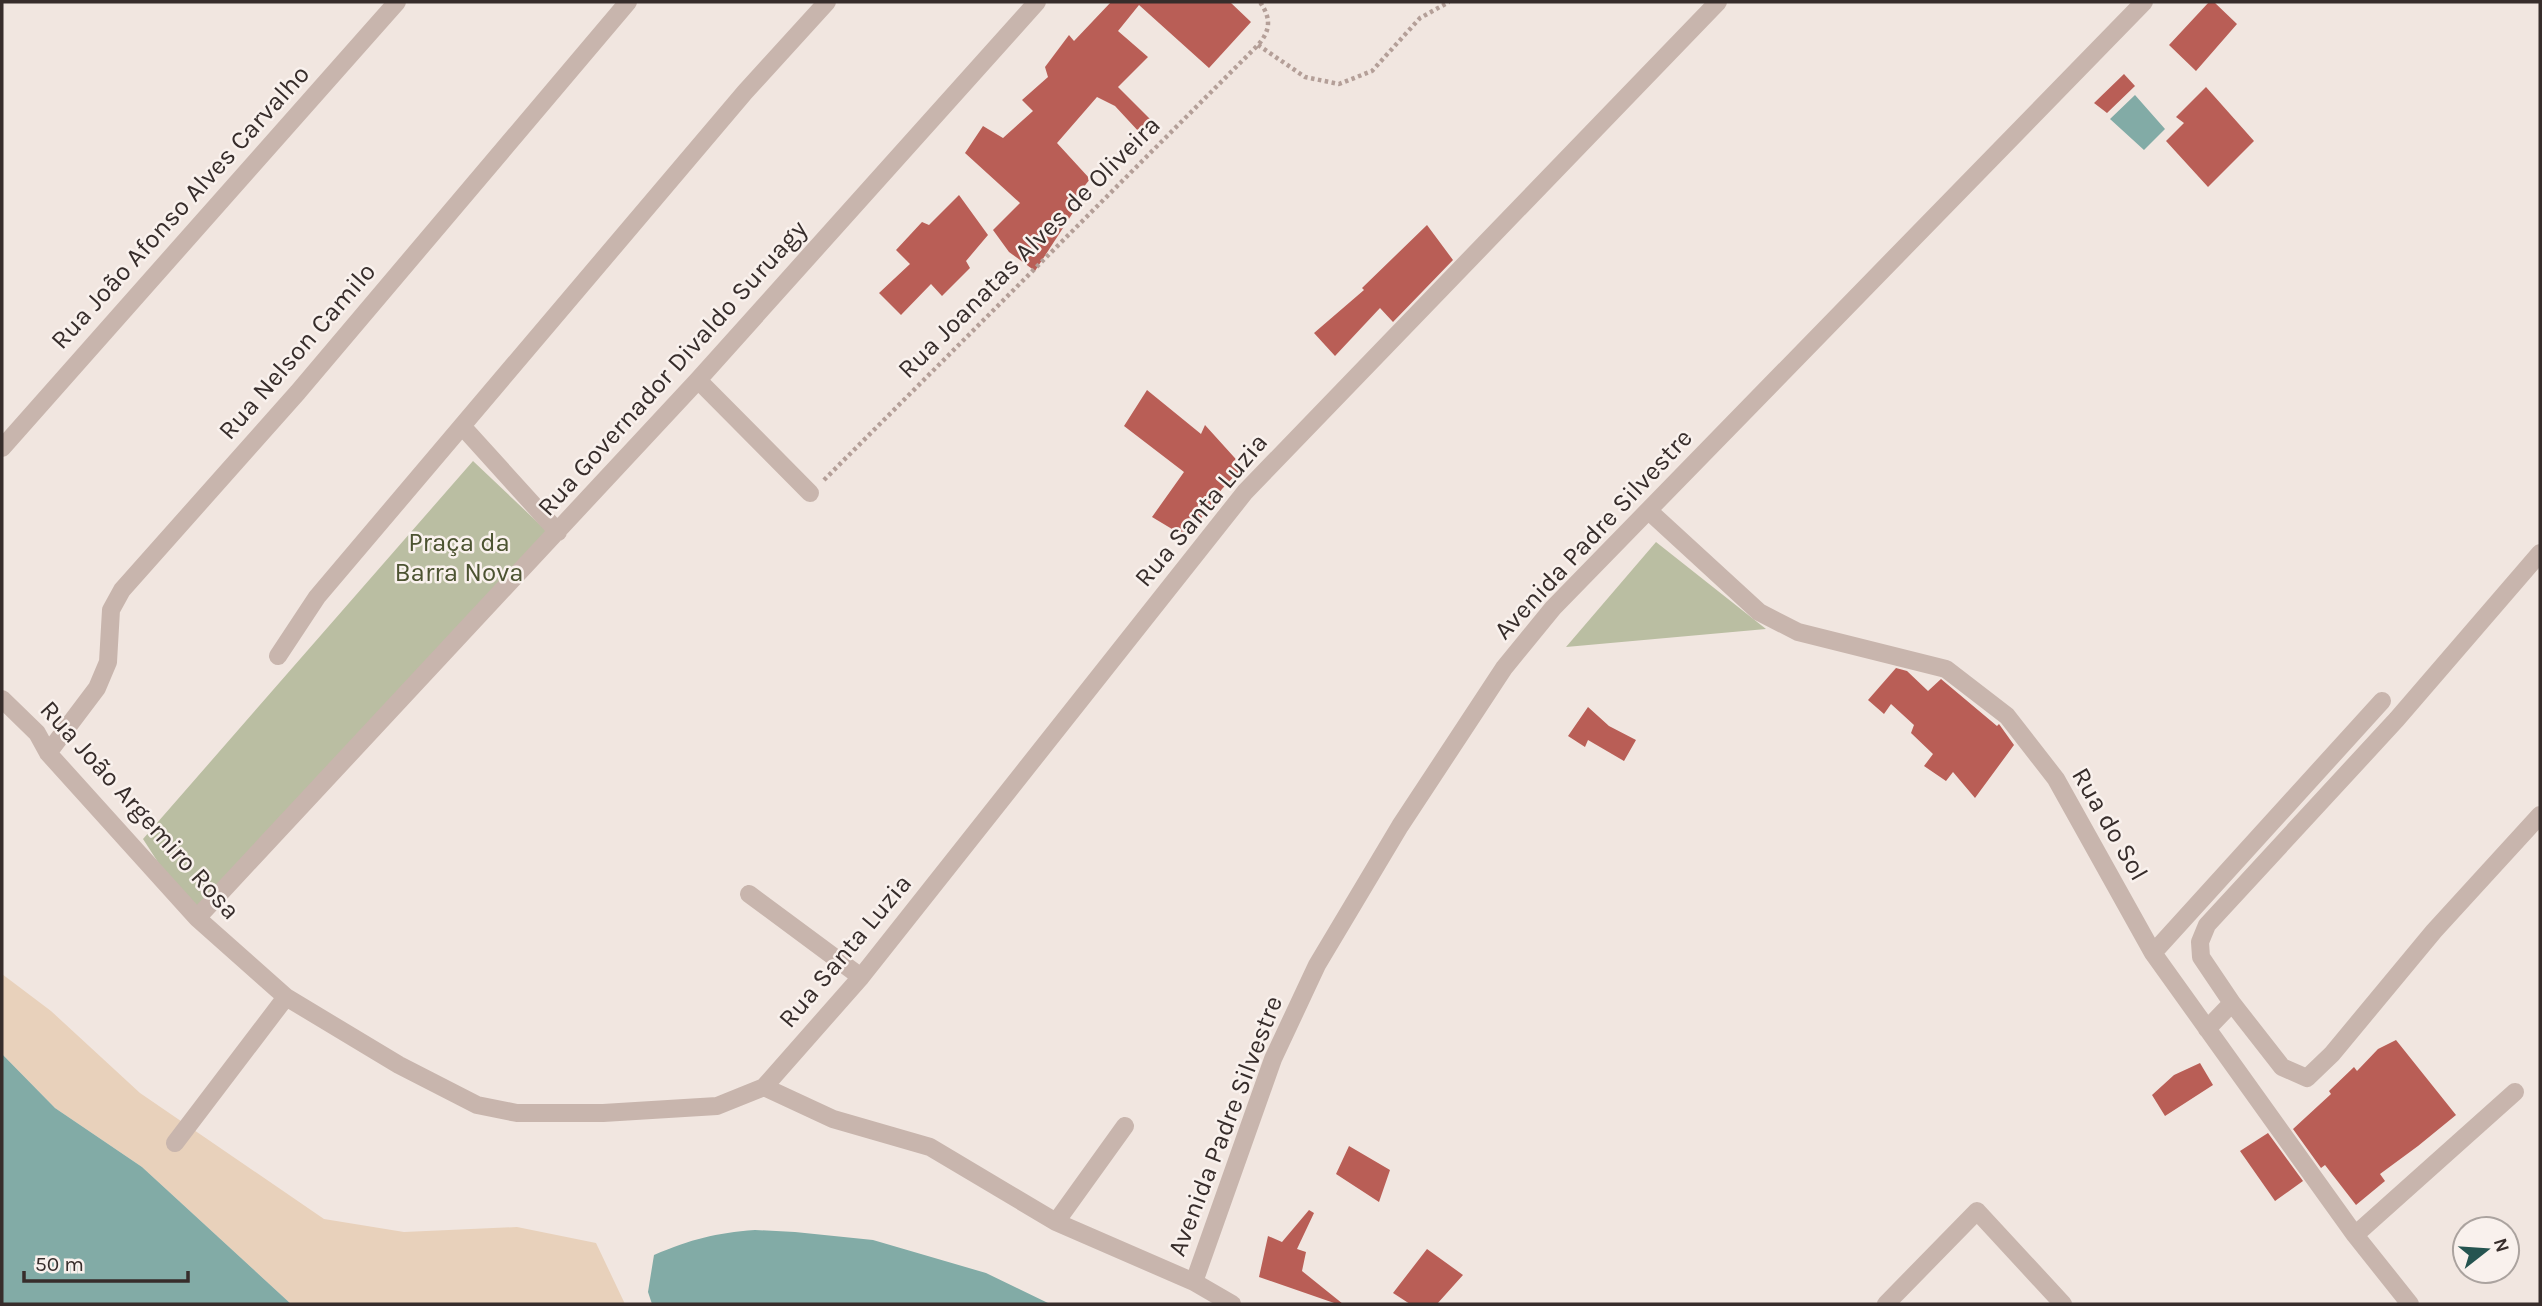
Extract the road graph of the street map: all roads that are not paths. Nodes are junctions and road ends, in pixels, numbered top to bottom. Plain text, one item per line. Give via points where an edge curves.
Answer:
1 (397, 2) edge
2 (628, 2) edge
3 (827, 2) edge
4 (1037, 2) edge
5 (1718, 2) edge
6 (2144, 2) edge
7 (698, 380) junction
8 (462, 426) junction
9 (2, 448) edge
10 (810, 493) road end
11 (1649, 512) junction
12 (558, 532) junction
13 (2540, 553) edge
14 (278, 656) dead end
15 (2, 699) edge
16 (2382, 701) dead end
17 (48, 753) junction
18 (2540, 815) edge
19 (749, 894) dead end
20 (197, 918) junction
21 (2152, 953) junction
22 (861, 977) junction
23 (286, 997) junction
24 (2232, 1003) junction
25 (2207, 1028) junction
26 (764, 1087) junction
27 (2515, 1092) dead end
28 (1125, 1126) dead end
29 (174, 1143) dead end
30 (1056, 1222) junction
31 (2356, 1236) junction
32 (1194, 1282) junction
33 (1232, 1304) edge
34 (1886, 1304) edge
35 (2063, 1304) edge
36 (2410, 1304) edge

1 - 9 street, Rua João Afonso Alves Carvalho
2 - 17 street, Rua Nelson Camilo via 298,392 122,590 111,610 108,662 97,688
3 - 8 street
4 - 7 street, Rua Governador Divaldo Suruagy
5 - 22 street, Rua Santa Luzia via 1245,492
6 - 11 street, Avenida Padre Silvestre
7 - 10 street
7 - 12 street, Rua Governador Divaldo Suruagy
8 - 12 street
8 - 14 street via 317,597
11 - 21 street, Rua do Sol via 1759,612 1798,632 1945,669 2007,716 2056,779
11 - 32 street, Avenida Padre Silvestre via 1553,608 1504,668 1317,965 1273,1059
12 - 20 street, Rua Governador Divaldo Suruagy
13 - 24 street via 2397,719 2207,925 2200,942 2201,957
15 - 17 street, Rua João Argemiro Rosa via 37,733
16 - 21 street
17 - 20 street, Rua João Argemiro Rosa
18 - 24 street via 2307,1078 2282,1067
19 - 22 street
20 - 23 street, Rua João Argemiro Rosa
21 - 25 street, Rua do Sol
22 - 26 street, Rua Santa Luzia
23 - 26 street, Rua João Argemiro Rosa via 398,1065 477,1105 517,1113 717,1106
23 - 29 street
24 - 25 street
25 - 31 street, Rua do Sol
26 - 30 street via 834,1119 930,1147
27 - 31 street
28 - 30 street
30 - 32 street
31 - 36 street, Rua do Sol
32 - 33 street
34 - 35 street via 1977,1211

